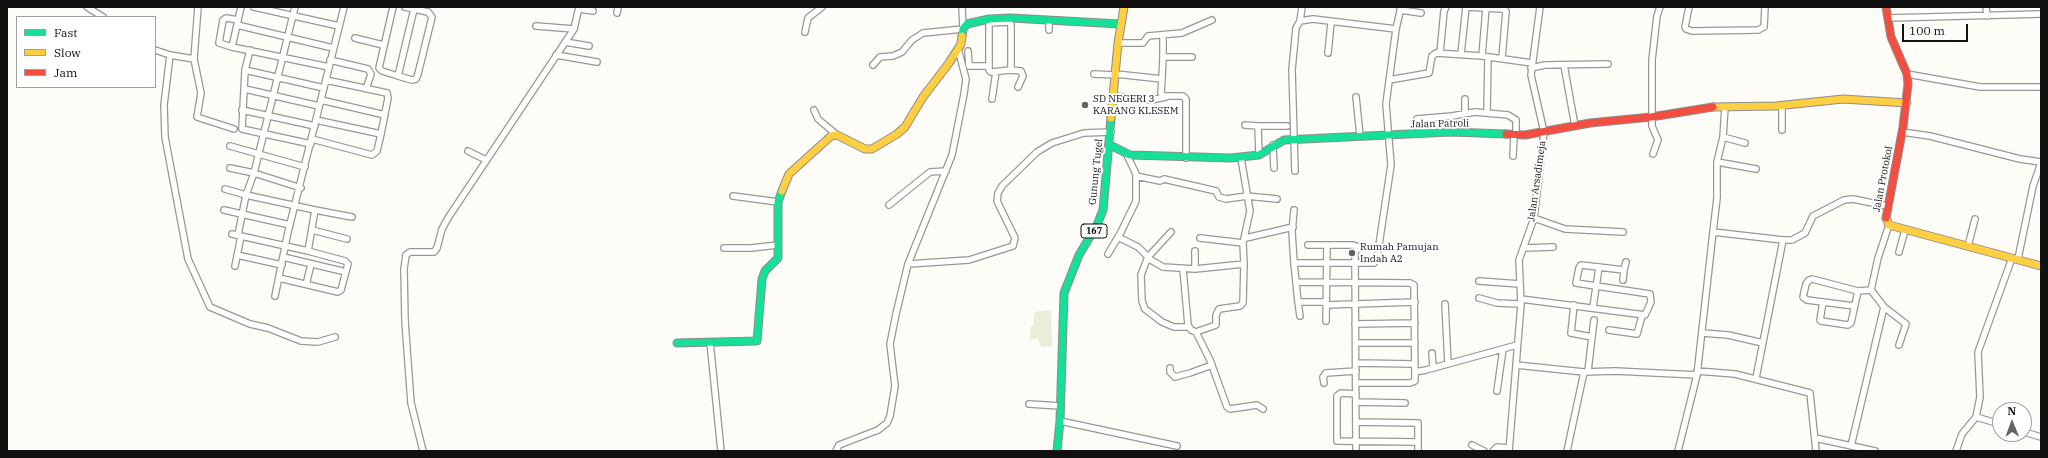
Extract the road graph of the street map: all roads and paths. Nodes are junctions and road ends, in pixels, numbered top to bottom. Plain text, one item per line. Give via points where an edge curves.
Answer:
1 (87, 7) edge
2 (198, 7) edge
3 (241, 7) edge
4 (254, 7) edge
5 (295, 7) edge
6 (344, 7) edge
7 (392, 7) edge
8 (405, 7) edge
9 (822, 7) edge
10 (962, 7) edge
11 (1124, 7) edge
12 (1302, 7) edge
13 (1446, 7) edge
14 (1466, 7) edge
15 (1540, 7) edge
16 (1660, 7) edge
17 (1689, 7) edge
18 (1766, 7) edge
19 (1886, 7) edge
20 (1986, 7) edge
21 (415, 8) edge
22 (579, 8) edge
23 (1400, 8) edge
24 (1486, 8) edge
25 (593, 10) dead end
26 (1421, 13) dead end
27 (2041, 14) edge
28 (101, 16) edge
29 (293, 16) junction
30 (1987, 16) junction
31 (1889, 18) junction
32 (1049, 20) junction
33 (1212, 20) dead end
34 (989, 21) junction
35 (1300, 21) junction
36 (238, 22) junction
37 (1331, 23) junction
38 (1120, 24) junction
39 (339, 26) junction
40 (536, 26) dead end
41 (963, 28) junction
42 (574, 29) junction
43 (1396, 29) junction
44 (1049, 30) dead end
45 (805, 32) dead end
46 (1162, 36) junction
47 (287, 38) junction
48 (355, 38) dead end
49 (565, 42) junction
50 (1118, 43) junction
51 (383, 45) junction
52 (589, 46) dead end
53 (232, 47) junction
54 (333, 48) junction
55 (958, 49) junction
56 (156, 50) edge
57 (250, 50) junction
58 (968, 51) dead end
59 (1328, 53) dead end
60 (1440, 53) junction
61 (1461, 54) junction
62 (170, 55) junction
63 (556, 55) junction
64 (1485, 56) junction
65 (1192, 57) dead end
66 (281, 58) junction
67 (1163, 58) junction
68 (1502, 58) junction
69 (194, 59) junction
70 (330, 60) junction
71 (597, 62) dead end
72 (1608, 64) dead end
73 (873, 65) dead end
74 (1531, 65) junction
75 (1564, 65) junction
76 (329, 66) junction
77 (988, 66) junction
78 (245, 70) junction
79 (1010, 70) junction
80 (996, 72) junction
81 (1094, 74) dead end
82 (1907, 74) junction
83 (1116, 75) junction
84 (398, 76) junction
85 (277, 78) junction
86 (1162, 79) junction
87 (326, 80) junction
88 (1388, 80) junction
89 (1018, 87) dead end
90 (2041, 87) edge
91 (324, 88) junction
92 (245, 89) junction
93 (366, 89) junction
94 (1114, 96) junction
95 (273, 97) junction
96 (1166, 97) junction
97 (1356, 97) dead end
98 (992, 99) dead end
99 (1464, 99) dead end
100 (320, 103) junction
101 (1907, 103) junction
102 (1779, 106) junction
103 (1725, 107) junction
104 (242, 110) junction
105 (814, 110) dead end
106 (1487, 112) junction
107 (1465, 113) junction
108 (268, 115) junction
109 (385, 115) junction
110 (1651, 117) junction
111 (1418, 118) dead end
112 (316, 123) junction
113 (1245, 125) dead end
114 (1258, 126) junction
115 (1287, 126) dead end
116 (1575, 126) junction
117 (234, 129) dead end
118 (1782, 130) dead end
119 (1111, 132) junction
120 (1544, 132) junction
121 (1902, 132) junction
122 (263, 134) junction
123 (381, 134) junction
124 (837, 135) junction
125 (1388, 135) junction
126 (1515, 135) junction
127 (1360, 136) junction
128 (1723, 137) junction
129 (1295, 140) junction
130 (312, 141) junction
131 (1745, 143) dead end
132 (1273, 145) junction
133 (230, 146) dead end
134 (1110, 146) junction
135 (468, 151) dead end
136 (1654, 154) dead end
137 (259, 155) junction
138 (1127, 155) junction
139 (1259, 155) junction
140 (1513, 156) dead end
141 (1186, 158) junction
142 (1241, 158) junction
143 (486, 160) junction
144 (1717, 162) junction
145 (2041, 162) edge
146 (306, 167) junction
147 (230, 168) dead end
148 (1274, 168) dead end
149 (1756, 169) dead end
150 (946, 170) junction
151 (1295, 171) dead end
152 (254, 173) junction
153 (1136, 176) junction
154 (301, 188) junction
155 (225, 189) dead end
156 (246, 195) junction
157 (733, 196) dead end
158 (1248, 196) junction
159 (1277, 199) dead end
160 (778, 202) junction
161 (889, 205) dead end
162 (296, 206) junction
163 (1887, 206) junction
164 (224, 210) dead end
165 (315, 210) junction
166 (1294, 210) dead end
167 (242, 214) junction
168 (352, 217) dead end
169 (1534, 218) junction
170 (1975, 218) dead end
171 (290, 225) junction
172 (1889, 225) junction
173 (1292, 227) junction
174 (312, 230) junction
175 (1905, 230) junction
176 (1171, 232) dead end
177 (1623, 232) dead end
178 (1713, 232) junction
179 (237, 235) junction
180 (1118, 237) junction
181 (1200, 238) dead end
182 (347, 239) dead end
183 (1245, 240) junction
184 (1783, 240) junction
185 (778, 245) junction
186 (1308, 245) dead end
187 (1327, 245) junction
188 (286, 246) junction
189 (1968, 246) junction
190 (1358, 247) junction
191 (1378, 247) junction
192 (1553, 247) dead end
193 (724, 248) dead end
194 (1524, 248) junction
195 (308, 251) junction
196 (1195, 251) dead end
197 (1899, 252) dead end
198 (1108, 254) dead end
199 (237, 255) junction
200 (283, 257) junction
201 (1148, 257) junction
202 (2015, 259) junction
203 (1626, 262) dead end
204 (1294, 263) junction
205 (1327, 263) junction
206 (1355, 263) junction
207 (312, 264) junction
208 (908, 264) junction
209 (1244, 264) junction
210 (282, 265) junction
211 (235, 266) dead end
212 (2041, 266) edge
213 (1599, 267) junction
214 (1183, 269) junction
215 (1195, 269) junction
216 (1624, 270) junction
217 (346, 272) junction
218 (279, 278) junction
219 (1623, 280) dead end
220 (307, 281) dead end
221 (1479, 281) dead end
222 (1296, 282) junction
223 (1355, 282) junction
224 (1326, 283) junction
225 (1520, 284) junction
226 (1597, 286) junction
227 (1871, 290) junction
228 (1858, 291) junction
229 (275, 296) dead end
230 (1479, 298) dead end
231 (1521, 301) junction
232 (1298, 302) junction
233 (1415, 302) junction
234 (1823, 302) junction
235 (1326, 303) junction
236 (1355, 304) junction
237 (1446, 304) dead end
238 (1574, 305) junction
239 (1854, 306) junction
240 (1593, 307) junction
241 (1884, 307) junction
242 (1300, 316) dead end
243 (1642, 316) junction
244 (1594, 320) dead end
245 (1326, 321) dead end
246 (1415, 323) junction
247 (1355, 324) junction
248 (1189, 327) junction
249 (1609, 330) dead end
250 (1196, 332) junction
251 (1702, 333) junction
252 (336, 337) dead end
253 (1592, 337) junction
254 (710, 342) junction
255 (1356, 343) junction
256 (1415, 343) junction
257 (1763, 343) junction
258 (677, 344) dead end
259 (1517, 345) junction
260 (1898, 345) dead end
261 (1503, 349) junction
262 (1432, 353) dead end
263 (1356, 363) junction
264 (1415, 364) junction
265 (1448, 364) junction
266 (1516, 364) junction
267 (1212, 365) junction
268 (1170, 368) dead end
269 (1433, 368) junction
270 (1356, 371) junction
271 (1415, 372) junction
272 (1586, 372) junction
273 (1697, 373) junction
274 (1756, 378) junction
275 (1324, 383) dead end
276 (1356, 383) junction
277 (1497, 391) dead end
278 (1356, 394) junction
279 (1356, 402) junction
280 (1405, 403) dead end
281 (1029, 404) dead end
282 (1060, 406) junction
283 (1263, 409) dead end
284 (1976, 417) junction
285 (1060, 421) junction
286 (1356, 422) junction
287 (1992, 422) edge
288 (1815, 438) junction
289 (1357, 442) junction
290 (1418, 442) junction
291 (1472, 445) dead end
292 (1177, 446) dead end
293 (1851, 446) junction
294 (1509, 450) edge
295 (423, 451) edge
296 (721, 451) edge
297 (836, 451) edge
298 (1057, 451) edge
299 (1356, 451) edge
300 (1418, 451) edge
301 (1484, 451) edge
302 (1493, 451) edge
303 (1567, 451) edge
304 (1678, 451) edge
305 (1816, 451) edge
306 (1875, 451) edge
307 (1956, 451) edge

1 - 28 street
2 - 69 street
3 - 36 street
4 - 29 street
5 - 29 street
6 - 39 street
7 - 51 street
8 - 21 street
9 - 45 street via 808,18
10 - 41 street
11 - 38 street, Gunung Tugel / 167
12 - 35 street
13 - 60 street
14 - 24 street
14 - 61 street
15 - 74 street, Jalan Arsadimeja
16 - 110 street via 1656,16 1652,60
17 - 18 street via 1684,27 1692,31 1758,30 1764,26
19 - 31 street, Jalan Protokol
20 - 30 street
21 - 84 street
21 - 84 street via 428,12 432,17 422,60 416,79
22 - 25 street
22 - 42 street
23 - 26 street
23 - 43 street
24 - 64 street
24 - 68 street via 1506,11
27 - 30 street
29 - 39 street
29 - 47 street
30 - 31 street
31 - 82 street, Jalan Protokol via 1891,37
32 - 34 street via 1018,18
32 - 38 street
32 - 44 street
33 - 46 street via 1182,33
34 - 41 street via 967,24
34 - 77 street
34 - 79 street via 1011,24
35 - 37 street via 1313,19
35 - 129 street via 1296,28 1292,63
36 - 47 street
36 - 53 street
36 - 53 street via 226,18 223,20 219,43
37 - 43 street
37 - 59 street
38 - 50 street, Gunung Tugel / 167
39 - 54 street
40 - 42 street
41 - 55 street via 962,41
41 - 73 street via 923,33 902,52 880,57
42 - 49 street
43 - 88 street
46 - 50 street via 1148,36 1143,43
46 - 67 street
47 - 54 street
47 - 66 street
48 - 51 street
49 - 52 street
49 - 63 street
50 - 83 street, Gunung Tugel / 167
51 - 84 street via 379,70
53 - 57 street
54 - 70 street
55 - 124 street via 904,127 892,138 875,149 866,149
55 - 150 street via 966,84 952,155
56 - 62 street
57 - 66 street
57 - 78 street
58 - 77 street via 969,66
60 - 61 street
60 - 88 street via 1432,56 1428,73
61 - 64 street
62 - 69 street
62 - 252 street via 164,105 165,137 188,259 210,307 301,342 318,342
63 - 71 street
63 - 143 street
64 - 68 street
64 - 106 street
65 - 67 street
66 - 76 street
66 - 85 street
67 - 86 street
68 - 74 street
69 - 117 street via 201,93 197,117
70 - 76 street
70 - 93 street via 368,69 371,74
72 - 75 street
74 - 75 street
74 - 120 street, Jalan Arsadimeja via 1531,80
75 - 116 street
76 - 87 street
77 - 80 street via 991,72
78 - 85 street
78 - 92 street
79 - 80 street
79 - 89 street via 1023,73
80 - 98 street
81 - 83 street
82 - 90 street via 1980,87
82 - 101 street, Jalan Protokol
83 - 86 street
83 - 94 street, Gunung Tugel / 167
85 - 91 street
85 - 95 street
86 - 96 street via 1161,93
87 - 91 street
87 - 93 street
88 - 125 street
91 - 100 street
92 - 95 street
92 - 104 street
93 - 109 street via 387,93
94 - 96 street via 1151,100
94 - 119 street, Gunung Tugel / 167
95 - 100 street
95 - 108 street
96 - 141 street via 1183,96 1186,99
97 - 127 street
99 - 107 street
100 - 109 street
100 - 112 street
101 - 102 street, Jalan Patroli via 1843,99
101 - 121 street, Jalan Protokol
102 - 103 street, Jalan Patroli
102 - 118 street
103 - 110 street, Jalan Patroli via 1707,107
103 - 128 street
104 - 108 street
104 - 122 street via 242,129
105 - 124 street via 818,119
106 - 107 street
106 - 126 street via 1514,117
107 - 111 street
108 - 112 street
108 - 122 street
109 - 123 street
110 - 116 street, Jalan Patroli
110 - 136 street via 1652,130 1658,140
112 - 123 street
112 - 130 street
113 - 114 street
114 - 115 street
114 - 139 street
116 - 120 street, Jalan Patroli
119 - 134 street, Gunung Tugel / 167
119 - 208 street via 1084,133 1052,143 1037,152 1002,186 997,201 1015,238 1013,246 969,260
120 - 126 street, Jalan Patroli
120 - 169 street, Jalan Arsadimeja
121 - 145 street
121 - 163 street, Jalan Protokol
122 - 130 street
122 - 137 street
123 - 130 street via 377,151 372,155
124 - 160 street via 828,138 792,171 783,185
125 - 126 street, Jalan Patroli via 1450,132
125 - 127 street, Jalan Patroli
125 - 191 street via 1390,165
126 - 140 street
127 - 129 street, Jalan Patroli
128 - 131 street
128 - 144 street
129 - 132 street, Jalan Patroli via 1280,141
129 - 151 street
130 - 146 street
132 - 139 street, Jalan Patroli
132 - 148 street
133 - 137 street
134 - 138 street, Jalan Patroli
134 - 282 street, Gunung Tugel / 167 via 1102,214 1079,255 1064,293
135 - 143 street
137 - 146 street
137 - 152 street
138 - 141 street, Jalan Patroli
138 - 153 street
139 - 142 street, Jalan Patroli
141 - 142 street, Jalan Patroli
142 - 158 street
143 - 295 street via 448,218 436,250 410,252 406,255 404,321 411,403
144 - 149 street
144 - 178 street via 1717,198
145 - 202 street
146 - 154 street
147 - 152 street
150 - 161 street via 930,172
150 - 208 street
152 - 154 street
152 - 156 street
153 - 158 street via 1159,181 1164,179 1216,191 1219,196 1226,198
153 - 180 street via 1136,201
154 - 162 street
155 - 156 street
156 - 162 street
156 - 167 street
157 - 160 street
158 - 159 street
158 - 183 street via 1250,211
160 - 185 street
162 - 165 street
162 - 171 street
163 - 172 street, Jalan Protokol via 1885,217
163 - 184 street via 1853,198 1844,200 1813,216 1803,235 1792,240
164 - 167 street
165 - 168 street
165 - 174 street
166 - 173 street
167 - 171 street
167 - 179 street
169 - 177 street via 1565,229
169 - 194 street, Jalan Arsadimeja
170 - 189 street
171 - 188 street
172 - 175 street, Jalan Protokol
172 - 227 street
173 - 183 street
173 - 204 street
174 - 182 street
174 - 195 street
175 - 189 street, Jalan Protokol
175 - 197 street
176 - 201 street
178 - 184 street
178 - 251 street
179 - 188 street
179 - 199 street
180 - 198 street
180 - 201 street via 1138,247
181 - 183 street
183 - 209 street
184 - 257 street
185 - 193 street
185 - 254 street via 777,260 763,274 757,341
186 - 187 street
187 - 190 street
187 - 205 street
188 - 195 street
188 - 200 street
189 - 202 street, Jalan Protokol
190 - 191 street
190 - 206 street via 1355,252
191 - 206 street via 1376,262
192 - 194 street
194 - 225 street, Jalan Arsadimeja via 1519,264
195 - 217 street via 345,261 348,264
196 - 215 street
199 - 210 street
199 - 211 street
200 - 207 street
200 - 210 street
201 - 214 street via 1162,267
201 - 248 street via 1141,276 1142,301 1145,309 1162,322 1174,327
202 - 212 street, Jalan Protokol
202 - 284 street via 1978,352 1980,397
203 - 216 street
204 - 205 street
204 - 222 street
205 - 206 street
205 - 224 street
206 - 223 street
207 - 217 street
207 - 220 street
208 - 297 street via 890,344 895,386 890,416 887,423 878,430 839,445
209 - 215 street
209 - 250 street via 1243,303 1240,306 1219,309 1216,314 1216,325
210 - 218 street
213 - 216 street
213 - 226 street
213 - 226 street via 1581,265 1578,268 1576,282
214 - 215 street
214 - 248 street
216 - 219 street
217 - 218 street via 341,290 338,292
218 - 229 street
221 - 225 street
222 - 224 street
222 - 232 street
223 - 224 street
223 - 233 street via 1412,283
223 - 236 street
224 - 235 street
225 - 231 street, Jalan Arsadimeja
226 - 240 street
226 - 243 street via 1650,294 1650,307
227 - 228 street
227 - 241 street
228 - 234 street via 1842,285 1809,280 1803,298
228 - 239 street
230 - 231 street via 1497,303
231 - 238 street
231 - 259 street, Jalan Arsadimeja
232 - 235 street
232 - 242 street
233 - 236 street
233 - 246 street
234 - 239 street
234 - 239 street via 1820,320 1823,322 1849,324
235 - 236 street
235 - 245 street
236 - 247 street
237 - 265 street
238 - 240 street
238 - 253 street via 1571,333
240 - 243 street
241 - 260 street via 1906,324
241 - 293 street
243 - 249 street via 1637,334
244 - 253 street
246 - 247 street
246 - 256 street
247 - 255 street
248 - 250 street
250 - 267 street
251 - 257 street via 1728,335
251 - 273 street
253 - 272 street
254 - 258 street
254 - 296 street
255 - 256 street
255 - 263 street
256 - 264 street
257 - 274 street
259 - 261 street
259 - 266 street, Jalan Arsadimeja
261 - 265 street
261 - 277 street
262 - 269 street
263 - 264 street
263 - 270 street
264 - 271 street
265 - 269 street
266 - 272 street
266 - 294 street, Jalan Arsadimeja
267 - 268 street via 1175,377
267 - 283 street via 1229,409 1257,405
269 - 271 street
270 - 275 street via 1326,373 1323,377
270 - 276 street
271 - 276 street via 1416,379 1413,382
272 - 273 street
272 - 303 street
273 - 274 street via 1735,374
273 - 304 street
274 - 288 street via 1810,393
276 - 278 street
278 - 279 street
278 - 289 street via 1341,393 1337,396 1336,439 1338,442
279 - 280 street
279 - 286 street
281 - 282 street
282 - 285 street, Gunung Tugel / 167
284 - 287 street
284 - 307 street via 1962,434
285 - 292 street
285 - 298 street, Gunung Tugel / 167
286 - 289 street
286 - 290 street via 1417,423
288 - 293 street
288 - 305 street
289 - 290 street
289 - 299 street
290 - 300 street
291 - 301 street
293 - 306 street
294 - 302 street via 1497,447

